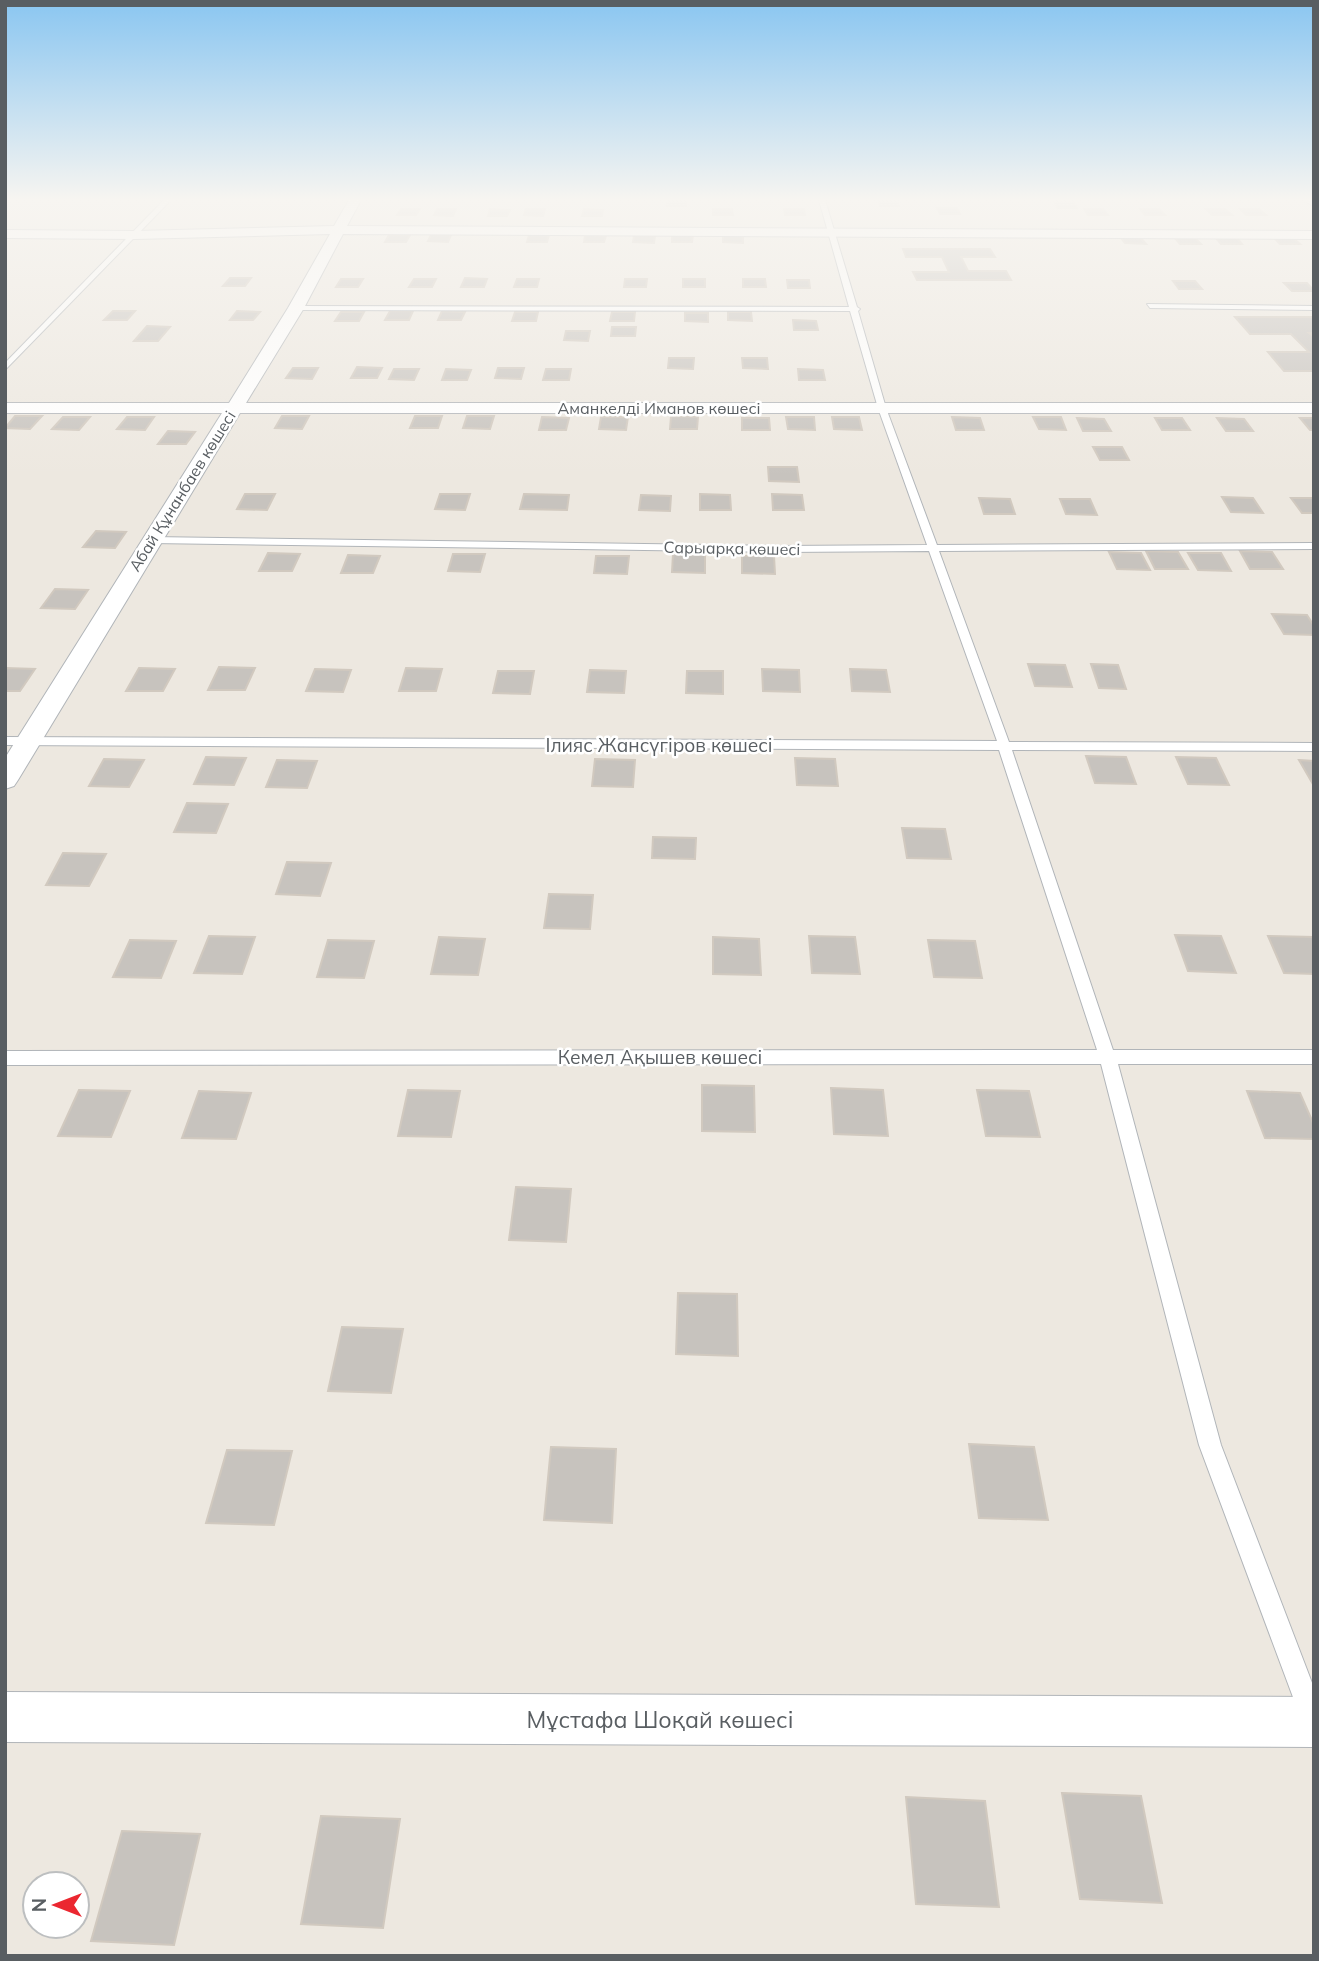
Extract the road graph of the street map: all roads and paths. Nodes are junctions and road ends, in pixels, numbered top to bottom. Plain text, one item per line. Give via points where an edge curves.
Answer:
1 (80, 292) edge
2 (306, 292) edge
3 (851, 292) edge
4 (1150, 306) dead end
5 (296, 308) junction
6 (1314, 308) edge
7 (856, 309) junction
8 (5, 368) edge
9 (5, 408) edge
10 (233, 408) junction
11 (882, 408) junction
12 (1314, 408) edge
13 (151, 540) junction
14 (1314, 545) edge
15 (932, 548) junction
16 (5, 741) edge
17 (30, 741) junction
18 (1005, 747) junction
19 (1314, 747) edge
20 (5, 780) edge
21 (1107, 1056) junction
22 (1314, 1057) edge
23 (5, 1058) edge
24 (5, 1717) edge
25 (1314, 1722) edge

1 - 8 lane
2 - 5 street, Абай Құнанбаев көшесі
3 - 7 lane
4 - 6 lane
5 - 7 lane
5 - 10 street, Абай Құнанбаев көшесі
7 - 11 lane
9 - 10 street, Аманкелді Иманов көшесі
10 - 11 street, Аманкелді Иманов көшесі
10 - 13 street, Абай Құнанбаев көшесі
11 - 12 street, Аманкелді Иманов көшесі
11 - 15 lane
13 - 15 lane, Сарыарқа көшесі
13 - 17 street, Абай Құнанбаев көшесі
14 - 15 lane, Сарыарқа көшесі
15 - 18 lane
16 - 17 lane, Ілияс Жансүгіров көшесі
17 - 18 lane, Ілияс Жансүгіров көшесі
17 - 20 street, Абай Құнанбаев көшесі
18 - 19 lane, Ілияс Жансүгіров көшесі
18 - 21 lane
21 - 22 lane, Кемел Ақышев көшесі
21 - 23 lane, Кемел Ақышев көшесі
21 - 25 lane via 1210,1445
24 - 25 street, Мұстафа Шоқай көшесі

